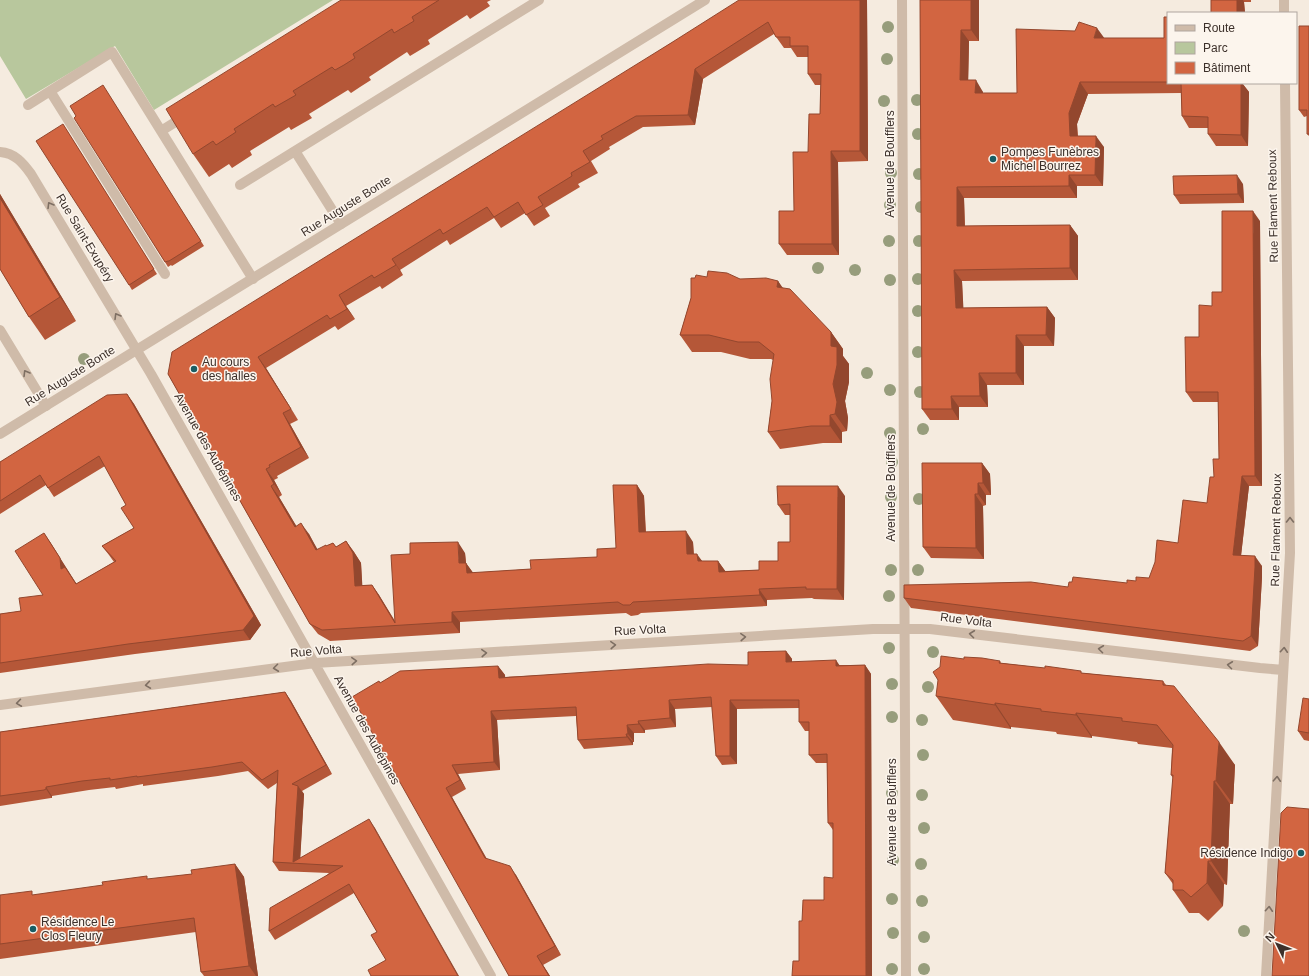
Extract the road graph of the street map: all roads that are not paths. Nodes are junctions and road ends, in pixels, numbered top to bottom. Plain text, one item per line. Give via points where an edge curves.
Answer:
1 (539, 0) edge
2 (705, 0) edge
3 (902, 0) edge
4 (1284, 0) edge
5 (1284, 12) edge
6 (1285, 84) edge
7 (50, 91) junction
8 (28, 105) dead end
9 (195, 110) edge
10 (161, 131) junction
11 (0, 152) edge
12 (295, 152) junction
13 (240, 185) dead end
14 (341, 224) junction
15 (165, 274) dead end
16 (253, 279) junction
17 (0, 330) edge
18 (136, 350) junction
19 (46, 406) junction
20 (0, 434) edge
21 (904, 630) junction
22 (315, 663) junction
23 (1282, 670) junction
24 (0, 705) edge
25 (491, 976) edge
26 (906, 976) edge
27 (1266, 976) edge

1 - 12 street
2 - 14 street, Rue Auguste Bonte
3 - 21 street, Avenue de Boufflers
4 - 5 street
23 -> 6 street, Rue Flament Reboux via 1290,554
7 - 8 street
7 - 10 street via 112,52
7 - 15 street
9 - 10 street
10 - 16 street
18 -> 11 street, Rue Saint-Exupéry via 31,174 14,156
12 - 13 street
12 - 14 street
14 - 16 street, Rue Auguste Bonte
16 - 18 street, Rue Auguste Bonte
19 -> 17 street
18 - 19 street, Rue Auguste Bonte
18 - 22 street, Avenue des Aubépines
19 - 20 street, Rue Auguste Bonte
22 -> 21 street, Rue Volta via 873,629
23 -> 21 street, Rue Volta via 930,629
21 - 26 street, Avenue de Boufflers
22 -> 24 street, Rue Volta
22 - 25 street, Avenue des Aubépines
27 -> 23 street, Rue Flament Reboux

